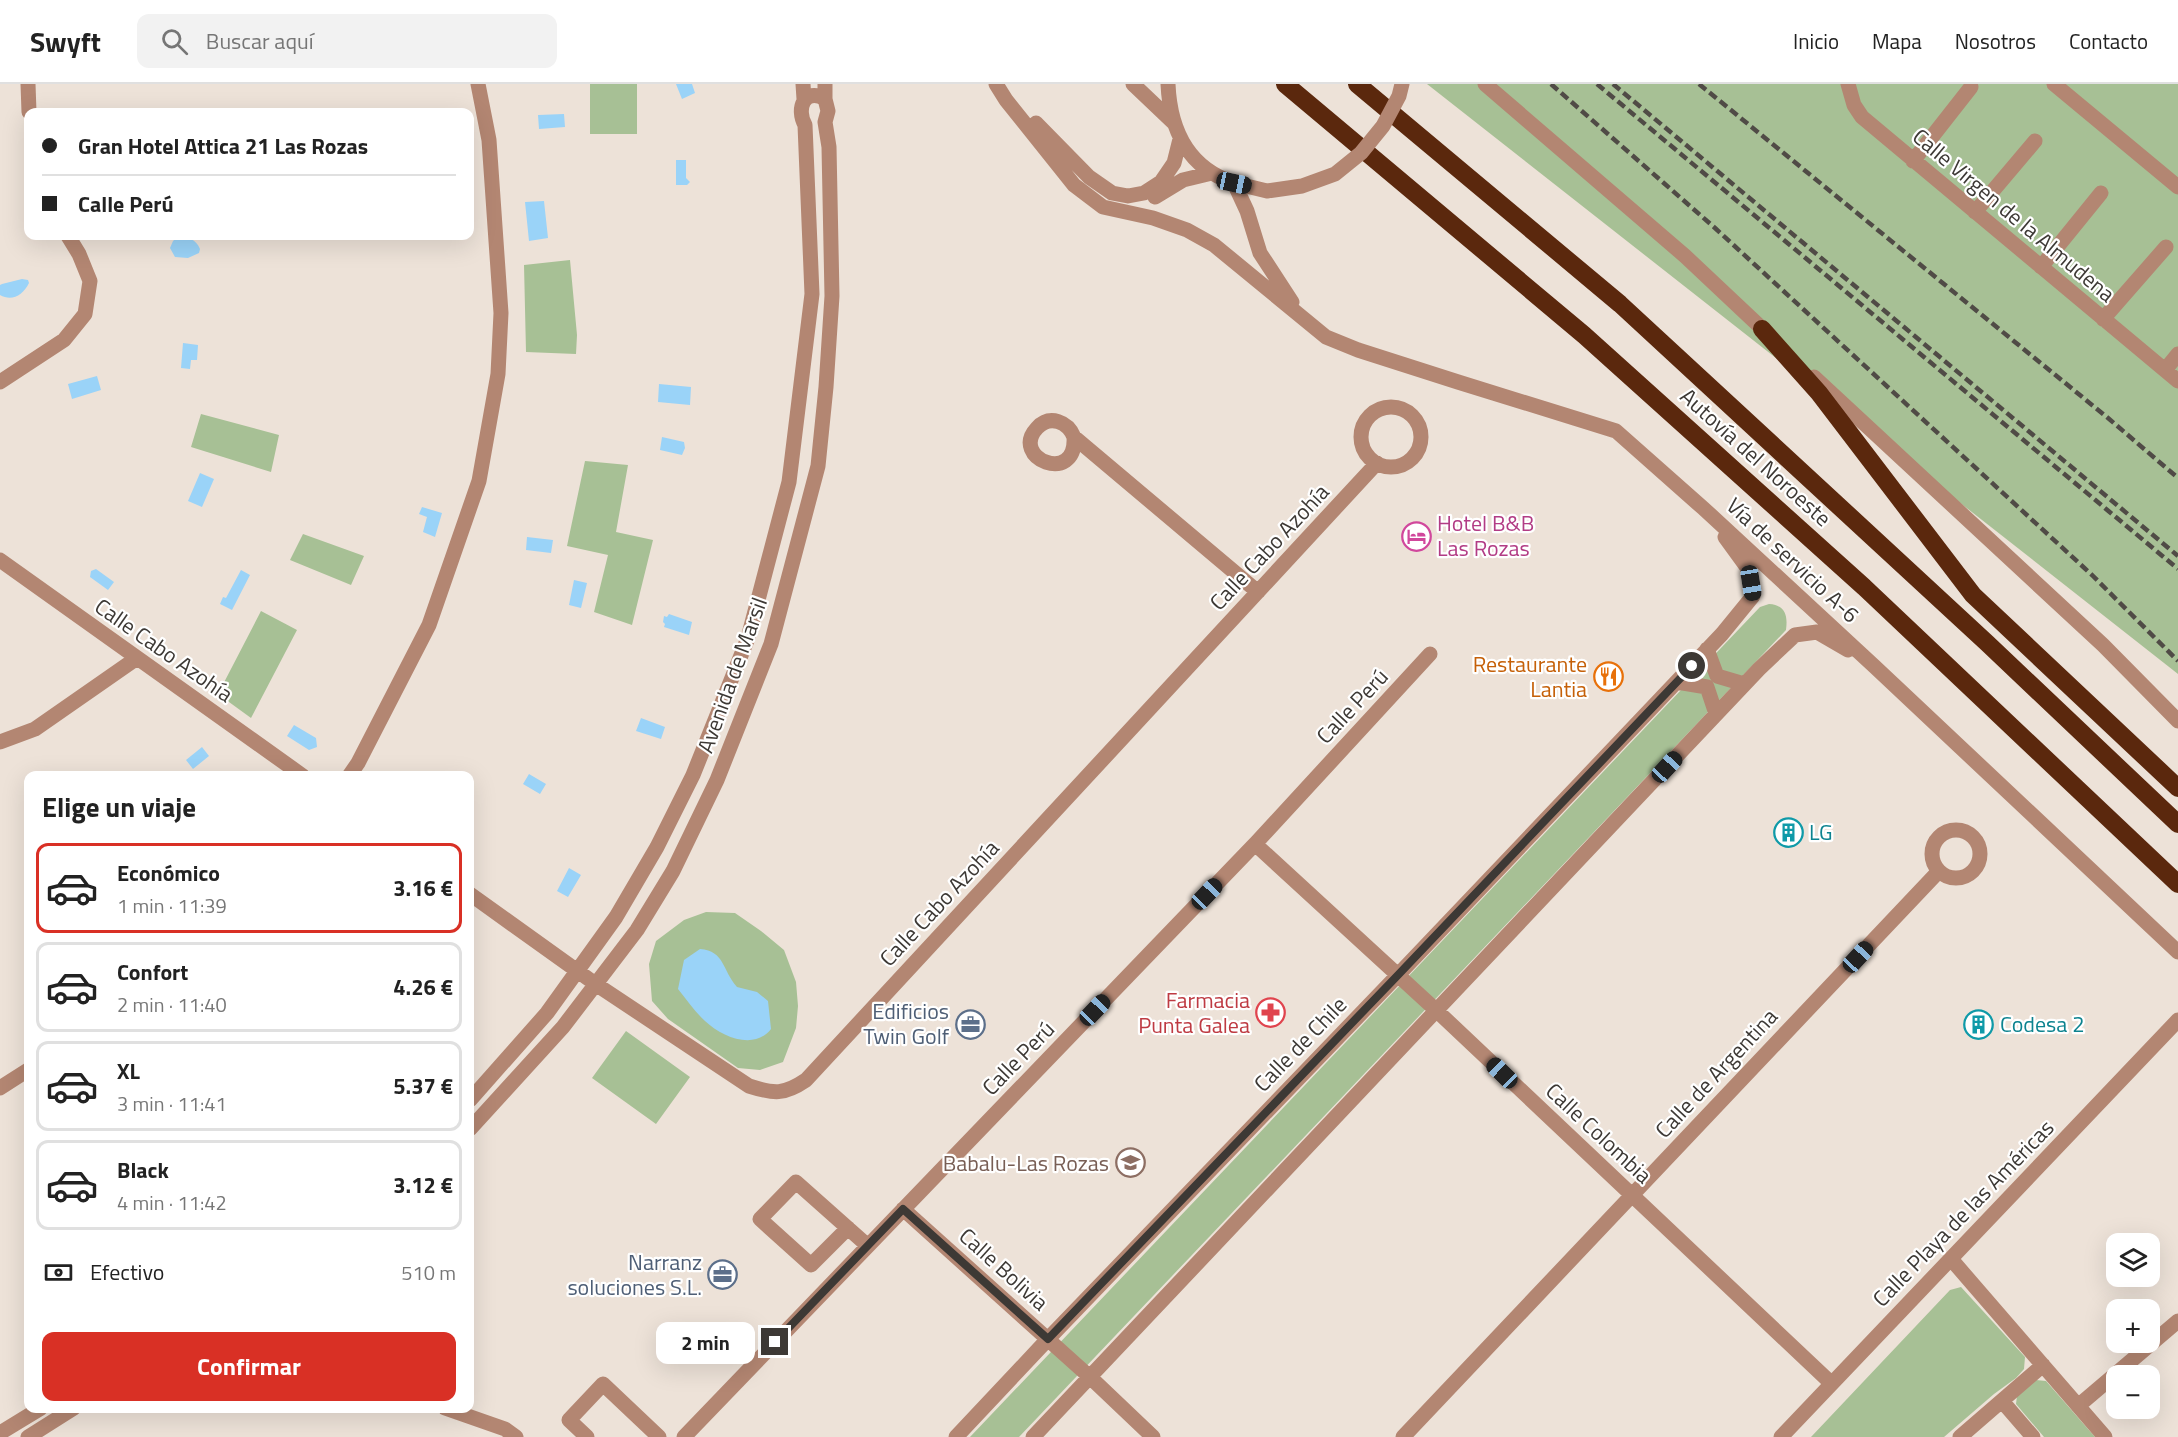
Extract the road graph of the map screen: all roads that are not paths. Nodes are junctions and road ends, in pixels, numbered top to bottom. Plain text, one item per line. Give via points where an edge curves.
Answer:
1 (28, 84) edge
2 (478, 84) edge
3 (996, 84) edge
4 (1007, 84) edge
5 (1133, 84) edge
6 (1168, 84) edge
7 (1285, 84) edge
8 (1357, 84) edge
9 (1402, 84) edge
10 (1485, 84) edge
11 (1848, 84) edge
12 (2054, 84) edge
13 (1971, 87) dead end
14 (825, 91) edge
15 (803, 92) edge
16 (29, 108) edge
17 (825, 123) junction
18 (1173, 123) junction
19 (805, 125) junction
20 (1034, 136) junction
21 (1180, 139) junction
22 (2035, 141) dead end
23 (1913, 161) junction
24 (1212, 173) junction
25 (1234, 183) junction
26 (2178, 187) edge
27 (2101, 194) dead end
28 (1975, 212) junction
29 (70, 240) edge
30 (2166, 248) dead end
31 (2041, 267) junction
32 (2103, 319) junction
33 (1306, 321) junction
34 (1762, 329) junction
35 (2178, 354) edge
36 (2165, 370) junction
37 (2178, 381) edge
38 (0, 382) edge
39 (1074, 437) dead end
40 (1377, 463) dead end
41 (1703, 508) junction
42 (0, 560) edge
43 (1258, 592) junction
44 (1707, 649) junction
45 (1430, 654) dead end
46 (136, 658) junction
47 (1874, 666) junction
48 (1677, 682) junction
49 (1744, 684) junction
50 (1716, 714) junction
51 (2178, 721) edge
52 (0, 742) edge
53 (296, 771) edge
54 (352, 771) edge
55 (2178, 788) edge
56 (2178, 824) edge
57 (1255, 844) junction
58 (1939, 872) dead end
59 (2178, 884) edge
60 (474, 897) edge
61 (2178, 952) edge
62 (578, 971) junction
63 (1398, 975) junction
64 (597, 985) junction
65 (1437, 1011) junction
66 (2178, 1020) edge
67 (24, 1073) edge
68 (0, 1088) edge
69 (474, 1095) edge
70 (474, 1126) edge
71 (1632, 1195) junction
72 (903, 1209) junction
73 (848, 1228) junction
74 (831, 1246) junction
75 (868, 1246) junction
76 (1951, 1259) junction
77 (851, 1264) junction
78 (2178, 1321) edge
79 (1048, 1339) junction
80 (2043, 1365) junction
81 (1091, 1377) junction
82 (1831, 1383) junction
83 (2002, 1401) junction
84 (2078, 1406) junction
85 (32, 1413) edge
86 (66, 1413) edge
87 (460, 1413) edge
88 (0, 1432) edge
89 (655, 1436) edge
90 (28, 1437) edge
91 (516, 1437) edge
92 (587, 1437) edge
93 (684, 1437) edge
94 (956, 1437) edge
95 (1033, 1437) edge
96 (1153, 1437) edge
97 (1403, 1437) edge
98 (1781, 1437) edge
99 (1960, 1437) edge
100 (2033, 1437) edge
101 (2105, 1437) edge

1 - 16 street
2 - 54 street via 489,140 501,313 498,375 479,481 429,625
3 - 20 street, Vía de servicio A-6
4 - 21 street via 1041,129 1089,177 1112,192 1144,193 1161,182 1174,163
5 - 18 street
6 - 18 street
7 - 59 highway, Autovía del Noroeste via 1584,335 1864,587
8 - 56 highway, Autovía del Noroeste via 1620,304
9 - 25 street, bridge via 1383,126 1361,153 1335,174 1302,186 1267,190
10 - 34 street via 1684,256
11 - 23 street, Calle Virgen de la Almudena via 1862,117
12 - 26 street
13 - 23 street
14 - 15 street via 815,96
14 - 17 street, Avenida de Marsil
15 - 19 street, Avenida de Marsil via 800,112
17 - 19 street
17 - 64 street, Avenida de Marsil via 829,147 832,296 827,373 818,466 795,556 771,644 717,780 673,871
18 - 21 street
19 - 62 street, Avenida de Marsil via 812,294 789,482 748,638 693,776 657,847 616,917
20 - 24 street, Vía de servicio A-6 via 1088,188 1112,202 1147,202 1183,180
20 - 33 street, Vía de servicio A-6 via 1074,185 1102,207 1153,218 1205,240
21 - 24 street via 1193,159
22 - 28 street
23 - 28 street, Calle Virgen de la Almudena
24 - 25 street
25 - 33 street, Vía de servicio A-6 via 1260,253
27 - 31 street
28 - 31 street, Calle Virgen de la Almudena
29 - 38 street via 90,281 84,314 64,340
30 - 32 street
31 - 32 street, Calle Virgen de la Almudena
32 - 36 street, Calle Virgen de la Almudena
33 - 41 street, Vía de servicio A-6 via 1326,337 1358,350 1616,431
34 - 51 street via 2103,645
34 - 55 highway via 1820,393 1973,595
35 - 36 street
36 - 37 street, Calle Virgen de la Almudena
39 - 43 street
40 - 43 street, Calle Cabo Azohía
41 - 44 street, Calle de Chile via 1749,570 1753,596
41 - 47 street, Vía de servicio A-6
42 - 46 street, Calle Cabo Azohía
43 - 64 street, Calle Cabo Azohía via 806,1080 790,1090 770,1093 749,1086
44 - 48 street, Calle de Chile
44 - 49 street via 1717,676
45 - 57 street, Calle Perú
46 - 52 street via 35,729
46 - 53 street, Calle Cabo Azohía
47 - 49 street via 1817,632 1795,635
47 - 61 street, Vía de servicio A-6
48 - 50 street via 1707,687
48 - 63 street, Calle de Chile
49 - 50 street
50 - 65 street
57 - 63 street, Calle Colombia
57 - 72 street, Calle Perú
58 - 71 street, Calle de Argentina
60 - 62 street, Calle Cabo Azohía
62 - 64 street, Calle Cabo Azohía
62 - 69 street, Avenida de Marsil via 547,1013
63 - 65 street, Calle Colombia
63 - 79 street, Calle de Chile
64 - 70 street, Avenida de Marsil
65 - 71 street, Calle Colombia
65 - 81 street
66 - 76 street, Calle Playa de las Américas
67 - 68 street
71 - 82 street, Calle Colombia
71 - 97 street, Calle de Argentina
72 - 75 street, Calle Perú
72 - 79 street, Calle Bolivia
73 - 74 street
73 - 74 street via 796,1182 760,1218 811,1265
73 - 75 street
74 - 77 street
75 - 77 street, Calle Perú
76 - 80 street
76 - 82 street, Calle Playa de las Américas
77 - 93 street, Calle Perú
78 - 84 street
79 - 81 street, Calle Bolivia
79 - 94 street, Calle de Chile
80 - 83 street
80 - 84 street
81 - 95 street
81 - 96 street, Calle Bolivia
82 - 98 street, Calle Playa de las Américas
83 - 99 street
83 - 100 street
84 - 101 street
85 - 88 street
86 - 90 street
87 - 91 street via 505,1429
89 - 92 street via 603,1384 569,1419

